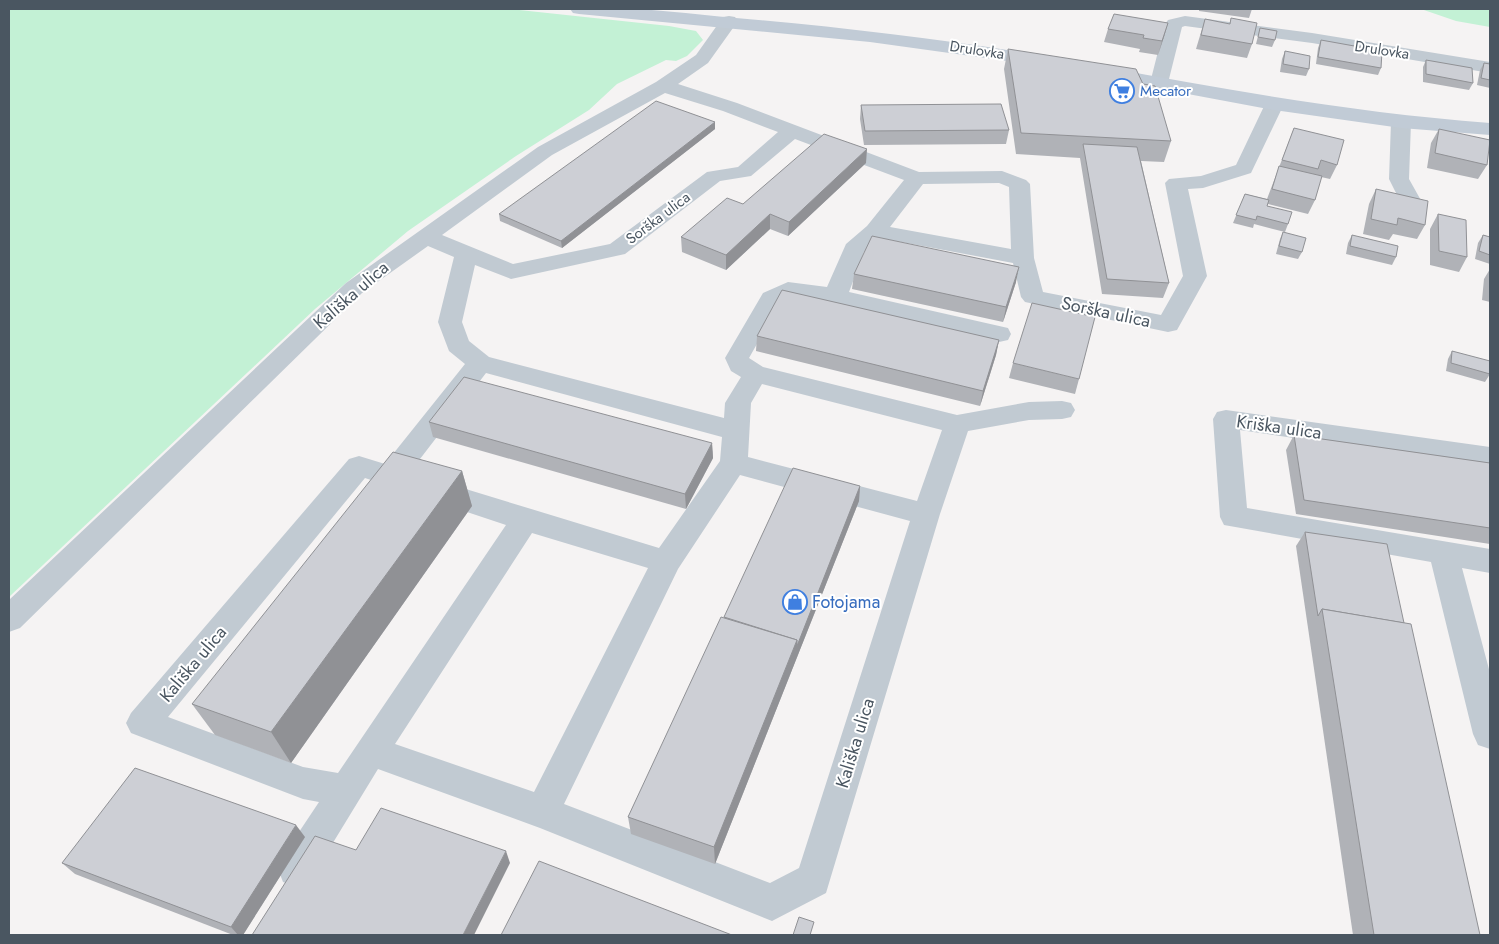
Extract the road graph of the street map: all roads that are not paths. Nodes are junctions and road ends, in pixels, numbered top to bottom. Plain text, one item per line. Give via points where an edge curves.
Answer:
1 (579, 9) edge
2 (729, 21) junction
3 (1065, 66) edge
4 (1490, 68) edge
5 (1083, 69) edge
6 (1160, 83) junction
7 (663, 86) junction
8 (1274, 104) junction
9 (1401, 122) junction
10 (1490, 129) edge
11 (792, 131) junction
12 (917, 178) junction
13 (1412, 204) edge
14 (875, 231) junction
15 (424, 236) junction
16 (466, 253) junction
17 (1023, 258) junction
18 (835, 296) junction
19 (999, 334) dead end
20 (480, 363) junction
21 (754, 374) junction
22 (1062, 410) dead end
23 (957, 424) junction
24 (736, 431) junction
25 (1490, 457) edge
26 (734, 464) junction
27 (392, 475) junction
28 (926, 514) junction
29 (525, 520) junction
30 (1443, 553) junction
31 (666, 562) junction
32 (1490, 562) edge
33 (9, 619) edge
34 (1490, 734) edge
35 (371, 751) junction
36 (346, 790) junction
37 (542, 812) junction
38 (280, 895) edge

1 - 2 street, Drulovka
2 - 3 street, Drulovka via 946,45
2 - 7 street, Kališka ulica via 702,59
4 - 6 street, Drulovka via 1312,38 1185,21 1174,24
5 - 6 street
6 - 8 street
7 - 11 street, Sorška ulica
7 - 15 street, Kališka ulica via 545,151
8 - 9 street
8 - 17 street, Sorška ulica via 1244,170 1203,182 1176,183 1195,276 1168,324 1033,297
9 - 10 street
9 - 13 street via 1399,179
11 - 12 street, Sorška ulica
11 - 16 street, Sorška ulica via 744,172 714,176 617,249 511,272
12 - 14 street
12 - 17 street, Sorška ulica via 1002,177 1019,184
14 - 17 street
14 - 18 street via 854,249
15 - 16 street, Sorška ulica
15 - 33 street, Kališka ulica via 354,288
16 - 20 street via 450,322 458,345
18 - 19 street
18 - 21 street via 788,289 771,298 737,358 740,365
20 - 24 street
20 - 27 street
21 - 23 street
21 - 24 street via 738,404
22 - 23 street via 1029,411
23 - 28 street, Kališka ulica
24 - 26 street
25 - 30 street, Kriška ulica via 1226,419 1234,518
26 - 28 street
26 - 31 street
27 - 29 street, Kališka ulica
27 - 36 street, Kališka ulica via 359,466 143,724 303,783
28 - 37 street, Kališka ulica via 813,880 772,902
29 - 31 street, Kališka ulica
29 - 35 street
30 - 32 street, Kriška ulica
30 - 34 street
31 - 37 street
35 - 36 street
35 - 37 street, Kališka ulica
36 - 38 street

